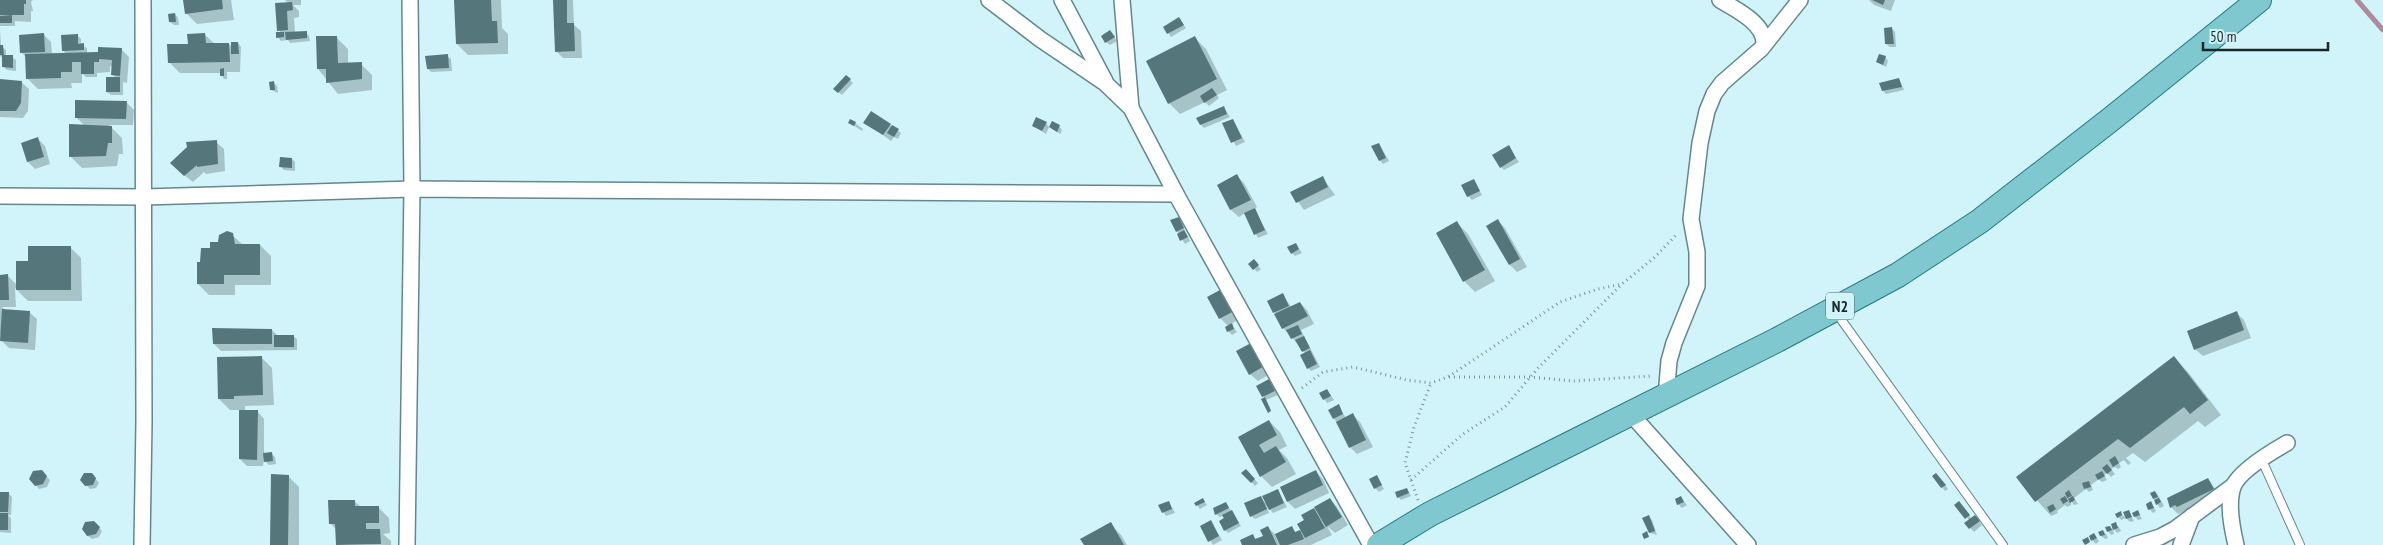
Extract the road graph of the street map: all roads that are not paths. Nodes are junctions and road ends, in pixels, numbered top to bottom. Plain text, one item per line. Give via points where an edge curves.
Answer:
1 (143, 0) edge
2 (410, 0) edge
3 (989, 0) edge
4 (1062, 0) edge
5 (1122, 0) edge
6 (1720, 0) edge
7 (1800, 0) edge
8 (2260, 0) edge
9 (1764, 44) junction
10 (1106, 83) junction
11 (1131, 108) junction
12 (412, 189) junction
13 (1176, 194) junction
14 (0, 196) edge
15 (144, 197) junction
16 (1834, 309) junction
17 (1667, 386) junction
18 (1630, 413) junction
19 (2287, 443) dead end
20 (2261, 458) junction
21 (2233, 486) junction
22 (2193, 514) junction
23 (142, 545) edge
24 (407, 545) edge
25 (1371, 545) edge
26 (1379, 545) edge
27 (1748, 545) edge
28 (2003, 545) edge
29 (2134, 545) edge
30 (2181, 545) edge
31 (2236, 545) edge
32 (2300, 545) edge

1 - 15 street
2 - 12 street
3 - 10 street
4 - 10 street
5 - 11 street
6 - 9 street via 1752,21
7 - 9 street
8 - 16 main road, N2 via 1980,221 1898,275
9 - 17 street via 1722,83 1707,111 1691,220 1697,252 1697,286 1674,343
10 - 11 street
11 - 13 street
12 - 13 street
12 - 15 street
12 - 24 street
13 - 25 street
14 - 15 street
15 - 23 street
16 - 17 main road, N2
16 - 28 lane
17 - 18 main road, N2
18 - 26 main road, N2 via 1430,514
18 - 27 street
19 - 20 street
20 - 21 street
20 - 32 lane
21 - 22 street
21 - 31 street via 2230,515
22 - 29 street via 2160,537
22 - 30 street

